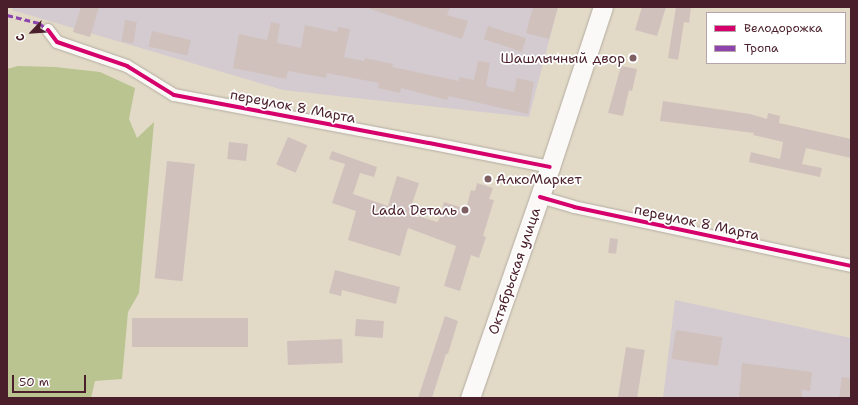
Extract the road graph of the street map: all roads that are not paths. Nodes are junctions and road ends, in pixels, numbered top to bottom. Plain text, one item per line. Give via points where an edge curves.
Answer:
1 (603, 7) edge
2 (48, 30) dead end
3 (550, 168) junction
4 (540, 197) junction
5 (851, 266) edge
6 (470, 398) edge

1 - 3 main road, Октябрьская улица
2 - 3 street, переулок 8 Марта via 57,42 127,66 174,95
3 - 4 main road, Октябрьская улица
4 - 5 street, переулок 8 Марта via 574,207
4 - 6 main road, Октябрьская улица

